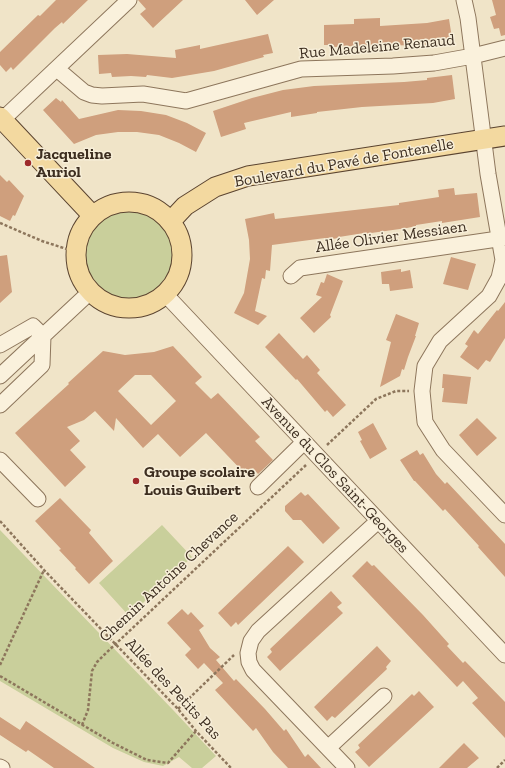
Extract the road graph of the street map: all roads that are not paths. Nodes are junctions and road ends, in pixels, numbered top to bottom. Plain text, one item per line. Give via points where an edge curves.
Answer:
1 (129, 0) edge
2 (464, 0) edge
3 (505, 48) edge
4 (473, 56) junction
5 (57, 69) junction
6 (1, 119) edge
7 (505, 136) edge
8 (484, 139) junction
9 (93, 216) junction
10 (171, 221) junction
11 (502, 238) edge
12 (291, 276) dead end
13 (90, 292) junction
14 (166, 295) junction
15 (43, 336) junction
16 (0, 345) edge
17 (0, 376) edge
18 (0, 405) edge
19 (304, 442) junction
20 (0, 460) edge
21 (258, 487) dead end
22 (38, 499) dead end
23 (505, 515) edge
24 (378, 521) junction
25 (505, 655) edge
26 (384, 696) dead end
27 (328, 748) junction
28 (347, 768) edge

1 - 5 street
2 - 4 street
3 - 4 street, Rue Madeleine Renaud
4 - 5 street, Rue Madeleine Renaud via 434,63 301,69 186,101 143,94 92,95 84,92
4 - 8 street
5 - 6 street
6 - 9 main road
7 - 8 main road, Boulevard du Pavé de Fontenelle
8 - 10 main road, Boulevard du Pavé de Fontenelle via 248,176 215,187 185,206
8 - 11 street
9 - 10 main road via 107,206 124,202 142,203 158,210
9 - 13 main road via 78,238 76,252 77,266
10 - 14 main road via 179,235 183,251 182,267 176,282
11 - 12 street, Allée Olivier Messiaen via 300,268
11 - 23 street via 503,260 499,278 489,296 440,341 425,366 422,391 425,422 443,450
13 - 14 main road via 119,308 136,309 152,304
13 - 15 street
14 - 19 street, Avenue du Clos Saint-Georges
15 - 16 street via 33,326
15 - 17 street
15 - 18 street via 42,365
19 - 21 street
19 - 24 street, Avenue du Clos Saint-Georges
20 - 22 street
24 - 25 street, Avenue du Clos Saint-Georges
24 - 27 street via 258,632 251,641 248,653 253,670
26 - 27 street
27 - 28 street

